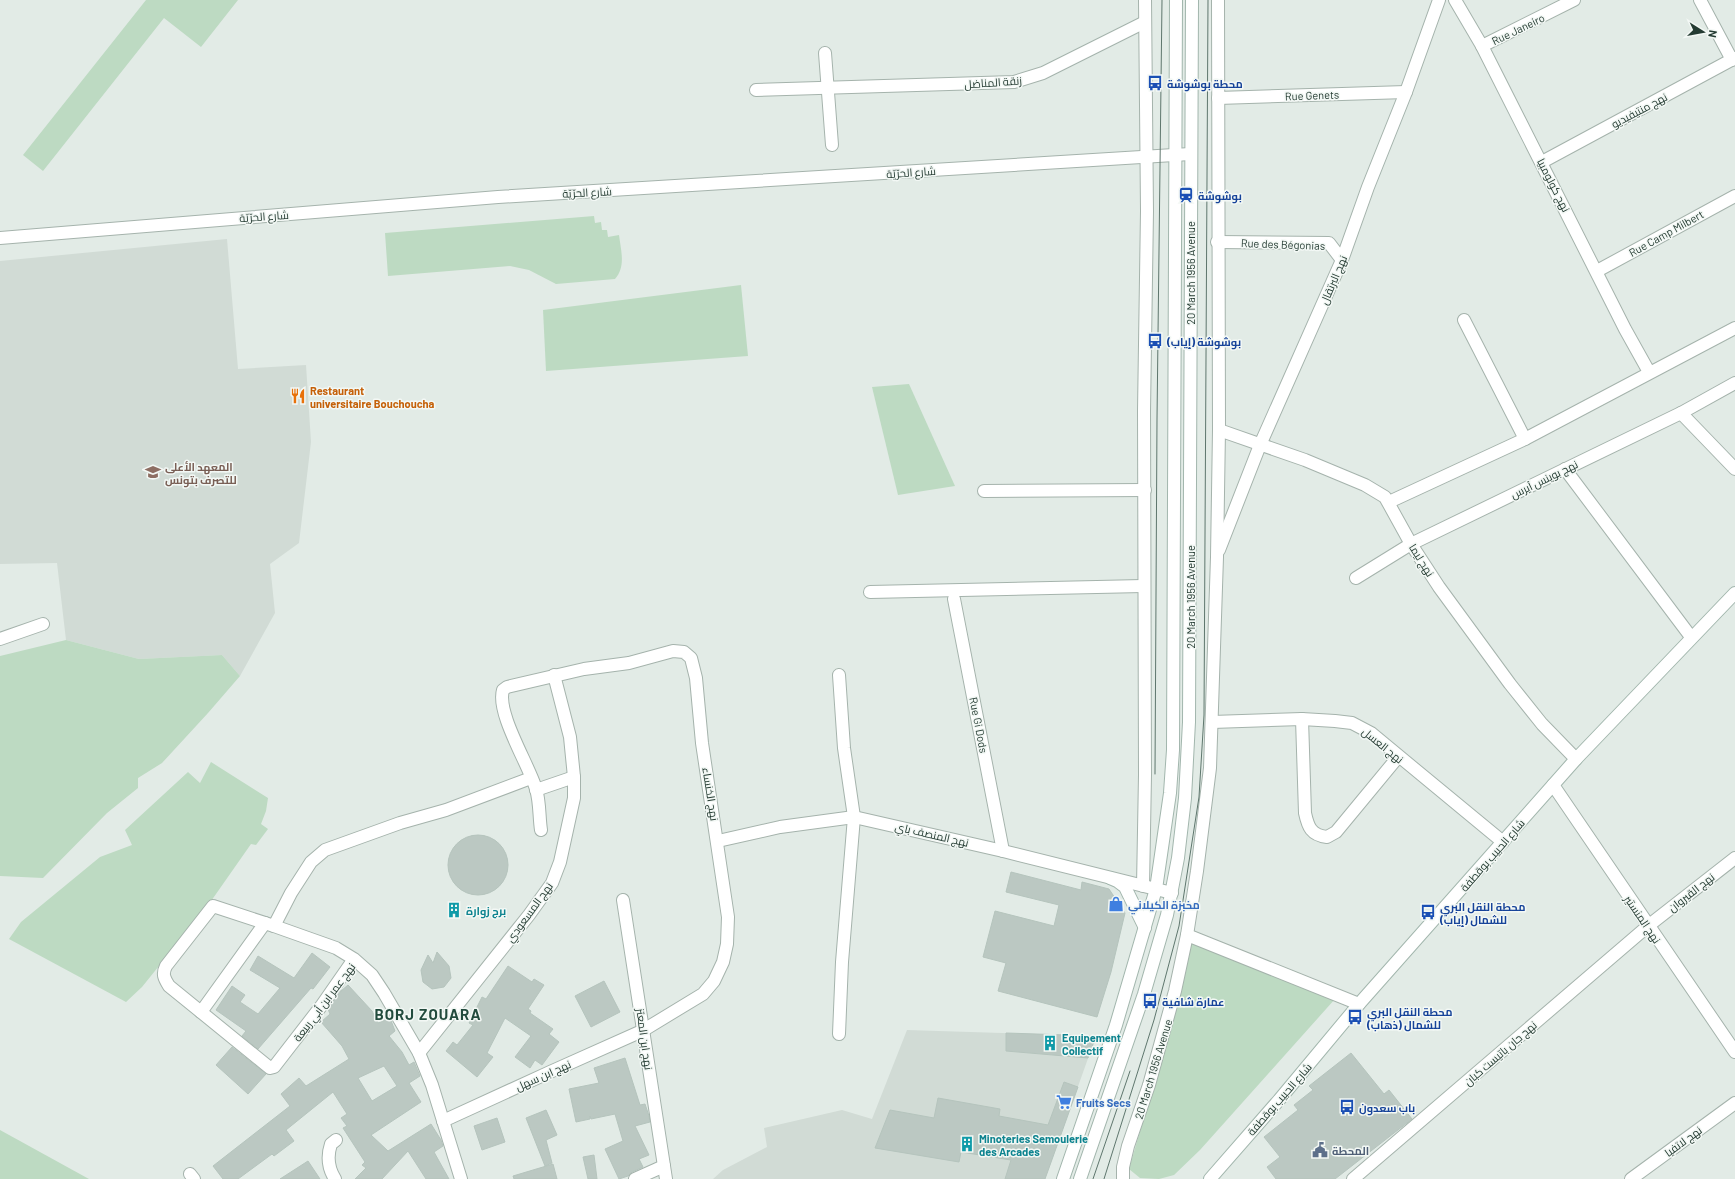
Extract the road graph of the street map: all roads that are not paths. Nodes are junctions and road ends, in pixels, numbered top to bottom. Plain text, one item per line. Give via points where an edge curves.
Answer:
1 (1145, 0) edge
2 (1176, 0) edge
3 (1192, 0) edge
4 (1218, 0) edge
5 (1439, 0) edge
6 (1455, 0) edge
7 (1574, 0) edge
8 (1700, 0) edge
9 (1145, 22) junction
10 (1482, 46) junction
11 (825, 53) dead end
12 (1733, 59) edge
13 (827, 88) junction
14 (756, 90) dead end
15 (1406, 92) junction
16 (1218, 98) junction
17 (832, 145) dead end
18 (1190, 154) junction
19 (1175, 155) junction
20 (1146, 156) junction
21 (1542, 162) junction
22 (1735, 196) edge
23 (0, 238) edge
24 (1217, 242) junction
25 (1342, 260) junction
26 (1597, 271) junction
27 (1464, 320) dead end
28 (1735, 328) edge
29 (1649, 372) junction
30 (1735, 383) edge
31 (1681, 413) junction
32 (1219, 430) junction
33 (1525, 439) junction
34 (1260, 445) junction
35 (1565, 468) junction
36 (1735, 470) edge
37 (984, 490) dead end
38 (1145, 490) junction
39 (1389, 502) junction
40 (1411, 544) junction
41 (1216, 557) junction
42 (1356, 578) dead end
43 (1144, 586) junction
44 (870, 592) dead end
45 (1735, 593) edge
46 (954, 599) dead end
47 (43, 624) dead end
48 (1691, 637) junction
49 (0, 639) edge
50 (554, 675) junction
51 (839, 675) dead end
52 (1302, 719) junction
53 (1212, 722) junction
54 (1398, 757) junction
55 (1576, 759) junction
56 (574, 777) junction
57 (531, 778) junction
58 (1553, 785) junction
59 (536, 790) junction
60 (854, 817) junction
61 (541, 830) dead end
62 (718, 841) junction
63 (1503, 842) junction
64 (1003, 851) junction
65 (1735, 858) edge
66 (1110, 878) junction
67 (1143, 886) junction
68 (1156, 889) junction
69 (1172, 893) junction
70 (623, 900) dead end
71 (270, 924) junction
72 (1648, 926) junction
73 (1145, 928) junction
74 (1187, 935) junction
75 (354, 959) junction
76 (1359, 1004) junction
77 (201, 1012) junction
78 (642, 1031) junction
79 (838, 1034) dead end
80 (1735, 1052) edge
81 (419, 1053) junction
82 (1735, 1103) edge
83 (443, 1121) junction
84 (336, 1140) dead end
85 (664, 1166) junction
86 (1213, 1176) edge
87 (334, 1179) edge
88 (461, 1179) edge
89 (635, 1179) edge
90 (666, 1179) edge
91 (1063, 1179) edge
92 (1080, 1179) edge
93 (1123, 1179) edge
94 (1353, 1179) edge
95 (1632, 1179) edge

1 - 9 street
2 - 19 street, 20 March 1956 Avenue
3 - 18 street, 20 March 1956 Avenue
4 - 16 street, 20 March 1956 Avenue
5 - 15 street, نهج البرتقال
6 - 10 street, نهج كولومبيا
7 - 10 street, Rue Janeiro
8 - 12 street
9 - 13 street, زنقة المناضل via 1043,74 1014,82
9 - 20 street
10 - 21 street, نهج كولومبيا
11 - 13 street
12 - 21 street, نهج منتيفيديو
13 - 14 street, زنقة المناضل
13 - 17 street
15 - 16 street, Rue Genets
15 - 25 street, نهج البرتقال
16 - 24 street, 20 March 1956 Avenue
18 - 19 street, شارع الحرّيّة
18 - 69 street, 20 March 1956 Avenue via 1189,722 1185,798
19 - 20 street, شارع الحرّيّة
19 - 68 street, 20 March 1956 Avenue via 1172,750 1170,793
20 - 23 street, شارع الحرّيّة via 498,198
20 - 38 street
21 - 26 street, نهج كولومبيا
22 - 26 street, Rue Camp Milbert
24 - 25 street, Rue des Bégonias via 1329,243
24 - 32 street, 20 March 1956 Avenue
25 - 34 street, نهج البرتقال
26 - 29 street, نهج كولومبيا
27 - 33 street
28 - 29 street
29 - 33 street
30 - 31 street, نهج بوينس آيرس
31 - 35 street, نهج بوينس آيرس
31 - 36 street
32 - 34 street, نهج ليما
32 - 41 street, 20 March 1956 Avenue
33 - 39 street
34 - 39 street, نهج ليما via 1305,460 1365,485 1381,493
34 - 41 street, نهج البرتقال
35 - 40 street, نهج بوينس آيرس
35 - 48 street
37 - 38 street
38 - 43 street
39 - 40 street, نهج ليما
40 - 42 street, نهج بوينس آيرس
40 - 55 street, نهج ليما via 1510,684 1542,724
41 - 53 street, 20 March 1956 Avenue
43 - 44 street
43 - 67 street
45 - 48 street, شارع الحبيب بوقطفة
46 - 64 street, Rue Gi Dods
47 - 49 street
48 - 55 street, شارع الحبيب بوقطفة
50 - 56 street, نهج المسعودي via 570,737
50 - 57 street, نهج الخنساء via 503,690 512,735
50 - 62 street, نهج الخنساء via 629,663 673,651 684,652 691,658 696,678 702,743
51 - 60 street via 844,748
52 - 53 street, نهج العسل
52 - 54 street, نهج العسل via 1352,723 1372,733
52 - 54 street via 1305,813 1310,830 1316,834 1327,837 1336,832
53 - 74 street, 20 March 1956 Avenue via 1204,822
54 - 63 street, نهج العسل
55 - 58 street, شارع الحبيب بوقطفة
56 - 59 street
56 - 81 street, نهج المسعودي via 574,798 560,862 552,883
57 - 59 street
57 - 71 street via 446,810 400,823 325,850 311,862
58 - 63 street, شارع الحبيب بوقطفة
58 - 72 street, نهج المنستير
59 - 61 street
60 - 62 street, نهج المنصف باي via 780,827
60 - 64 street, نهج المنصف باي
60 - 79 street
62 - 78 street, نهج الخنساء via 728,917 723,962 714,981 703,994
63 - 76 street, شارع الحبيب بوقطفة
64 - 66 street, نهج المنصف باي
65 - 72 street, نهج القيروان
66 - 67 street, نهج المنصف باي
66 - 73 street via 1125,887
67 - 68 street, نهج المنصف باي
68 - 69 street, نهج المنصف باي
68 - 73 street, 20 March 1956 Avenue
69 - 92 street, 20 March 1956 Avenue via 1144,994
70 - 78 street, نهج ابن المعتز
71 - 75 street via 336,948
71 - 77 street
71 - 77 street via 213,906 166,966 163,976 169,986
72 - 80 street, نهج المنستير
72 - 94 street, نهج جان باتيست كبان
73 - 91 street, 20 March 1956 Avenue via 1116,1025
74 - 76 street
74 - 93 street, 20 March 1956 Avenue via 1176,991 1149,1085 1128,1146
75 - 77 street, نهج عمر ابن أبي ربيعة via 274,1067 270,1068
75 - 81 street, نهج عمر ابن أبي ربيعة via 372,975
76 - 86 street, شارع الحبيب بوقطفة
78 - 83 street, نهج ابن سهل
78 - 85 street, نهج ابن المعتز
81 - 83 street, نهج عمر ابن أبي ربيعة
82 - 95 street, نهج لاتفيا
83 - 88 street, نهج عمر ابن أبي ربيعة
84 - 87 street via 331,1144 328,1159
85 - 89 street
85 - 90 street, نهج ابن المعتز

